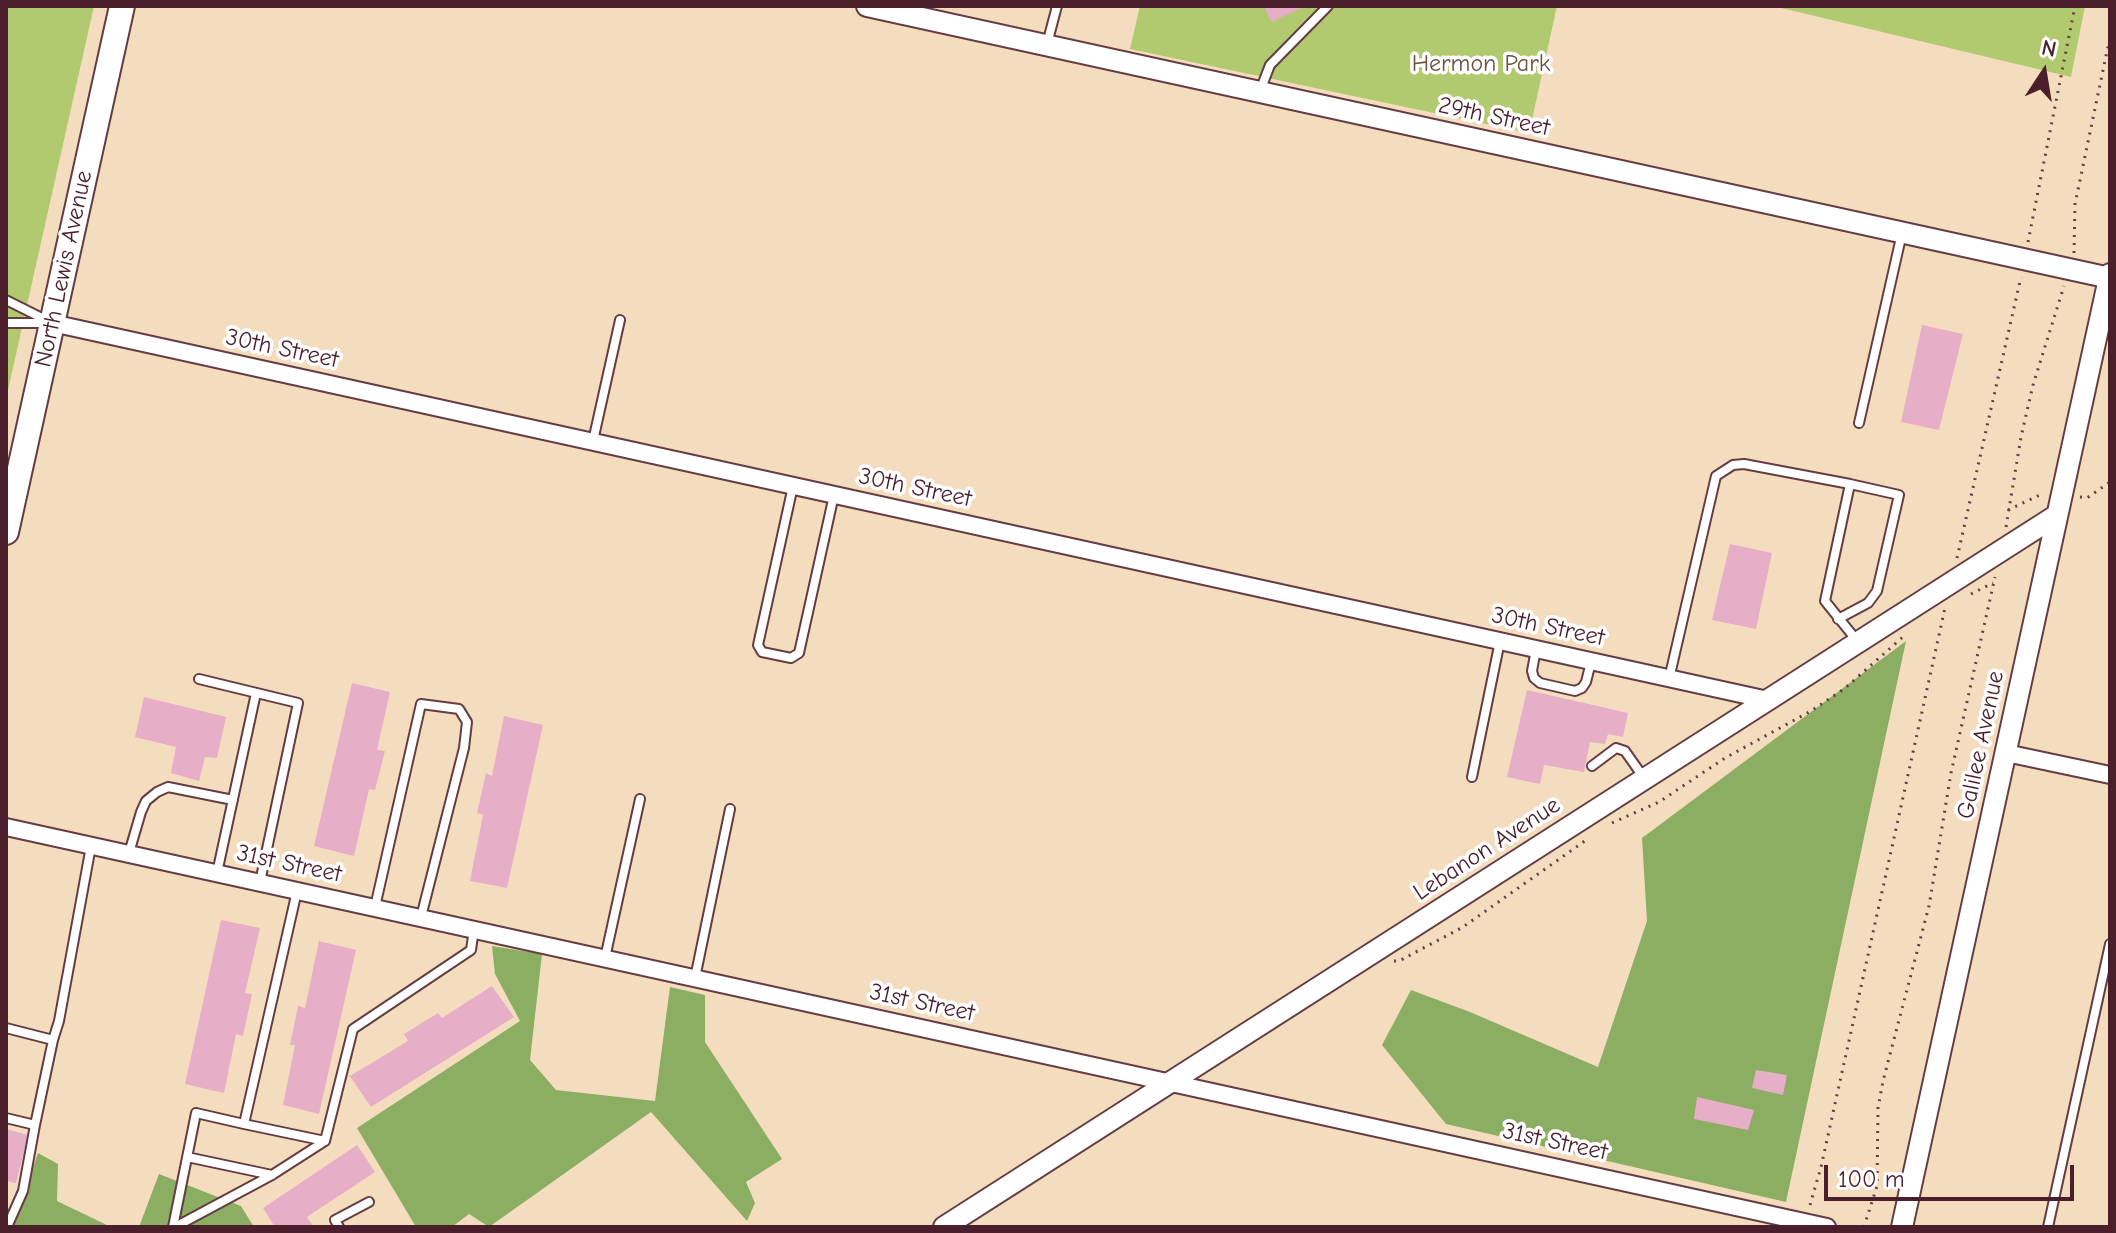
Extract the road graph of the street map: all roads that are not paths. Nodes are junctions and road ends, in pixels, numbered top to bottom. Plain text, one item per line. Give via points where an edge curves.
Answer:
1 (122, 6) edge
2 (867, 6) edge
3 (1057, 6) edge
4 (1328, 6) edge
5 (1046, 45) junction
6 (1260, 92) junction
7 (1902, 232) junction
8 (2110, 276) edge
9 (6, 300) edge
10 (620, 320) dead end
11 (6, 323) edge
12 (52, 323) junction
13 (1859, 423) dead end
14 (593, 442) junction
15 (1850, 484) junction
16 (793, 486) junction
17 (834, 495) junction
18 (2057, 515) junction
19 (6, 532) edge
20 (1838, 619) junction
21 (1500, 641) junction
22 (1858, 643) junction
23 (1536, 649) junction
24 (1591, 662) junction
25 (199, 679) dead end
26 (1669, 679) junction
27 (256, 693) junction
28 (1768, 700) junction
29 (2006, 753) junction
30 (1592, 766) dead end
31 (2110, 775) edge
32 (1472, 777) dead end
33 (1645, 779) junction
34 (640, 799) dead end
35 (233, 800) junction
36 (730, 809) dead end
37 (6, 827) edge
38 (91, 846) junction
39 (129, 853) junction
40 (217, 873) junction
41 (260, 882) junction
42 (297, 890) junction
43 (375, 907) junction
44 (421, 917) junction
45 (474, 929) junction
46 (2110, 944) edge
47 (605, 958) junction
48 (695, 978) junction
49 (6, 1028) edge
50 (53, 1040) junction
51 (1170, 1082) junction
52 (6, 1118) edge
53 (244, 1124) junction
54 (35, 1125) junction
55 (325, 1141) junction
56 (187, 1157) junction
57 (272, 1175) junction
58 (369, 1202) dead end
59 (7, 1227) edge
60 (174, 1227) edge
61 (339, 1227) edge
62 (944, 1227) edge
63 (1827, 1227) edge
64 (1902, 1227) edge
65 (2048, 1227) edge

1 - 12 main road, North Lewis Avenue
2 - 5 street, 29th Street via 942,18
3 - 5 lane
4 - 6 lane via 1270,65
5 - 6 street, 29th Street
6 - 7 street, 29th Street
7 - 8 street, 29th Street
7 - 13 lane
8 - 18 street, Galilee Avenue
9 - 12 lane
10 - 14 lane
11 - 12 lane
12 - 14 street, 30th Street
12 - 19 main road, North Lewis Avenue
14 - 16 street, 30th Street
15 - 20 lane via 1825,601
15 - 20 lane via 1899,495 1877,591 1868,603
15 - 26 lane via 1744,464 1718,473
16 - 17 street, 30th Street
16 - 17 lane via 758,645 762,652 791,658 799,653
17 - 21 street, 30th Street
18 - 22 street, Lebanon Avenue
18 - 29 street, Galilee Avenue
20 - 22 lane
21 - 23 street, 30th Street
21 - 32 lane
22 - 28 street, Lebanon Avenue
23 - 24 street, 30th Street
23 - 24 lane via 1532,671 1540,683 1575,691 1586,682
24 - 26 street, 30th Street
25 - 27 lane
26 - 28 street, 30th Street
27 - 35 lane
27 - 41 lane via 298,703
28 - 33 street, Lebanon Avenue
29 - 31 street
29 - 64 street, Galilee Avenue
30 - 33 lane via 1616,748 1625,751
33 - 51 street, Lebanon Avenue
34 - 47 lane
35 - 39 lane via 168,787 157,792 146,801
35 - 40 lane
36 - 48 lane
37 - 38 street, 31st Street
38 - 39 street, 31st Street
38 - 50 lane
39 - 40 street, 31st Street
40 - 41 street, 31st Street
41 - 42 street, 31st Street
42 - 43 street, 31st Street
42 - 53 lane
43 - 44 street, 31st Street
43 - 44 lane via 421,704 459,709 467,722 464,748
44 - 45 street, 31st Street
45 - 47 street, 31st Street
45 - 55 lane via 471,950 353,1029
46 - 65 lane
47 - 48 street, 31st Street
48 - 51 street, 31st Street
49 - 50 lane
50 - 54 lane
51 - 62 street, Lebanon Avenue
51 - 63 street, 31st Street
52 - 54 lane
53 - 55 lane
53 - 56 lane via 196,1113
54 - 59 lane via 23,1191
55 - 57 lane
56 - 57 lane
56 - 60 lane
57 - 60 lane
58 - 61 lane via 335,1220

